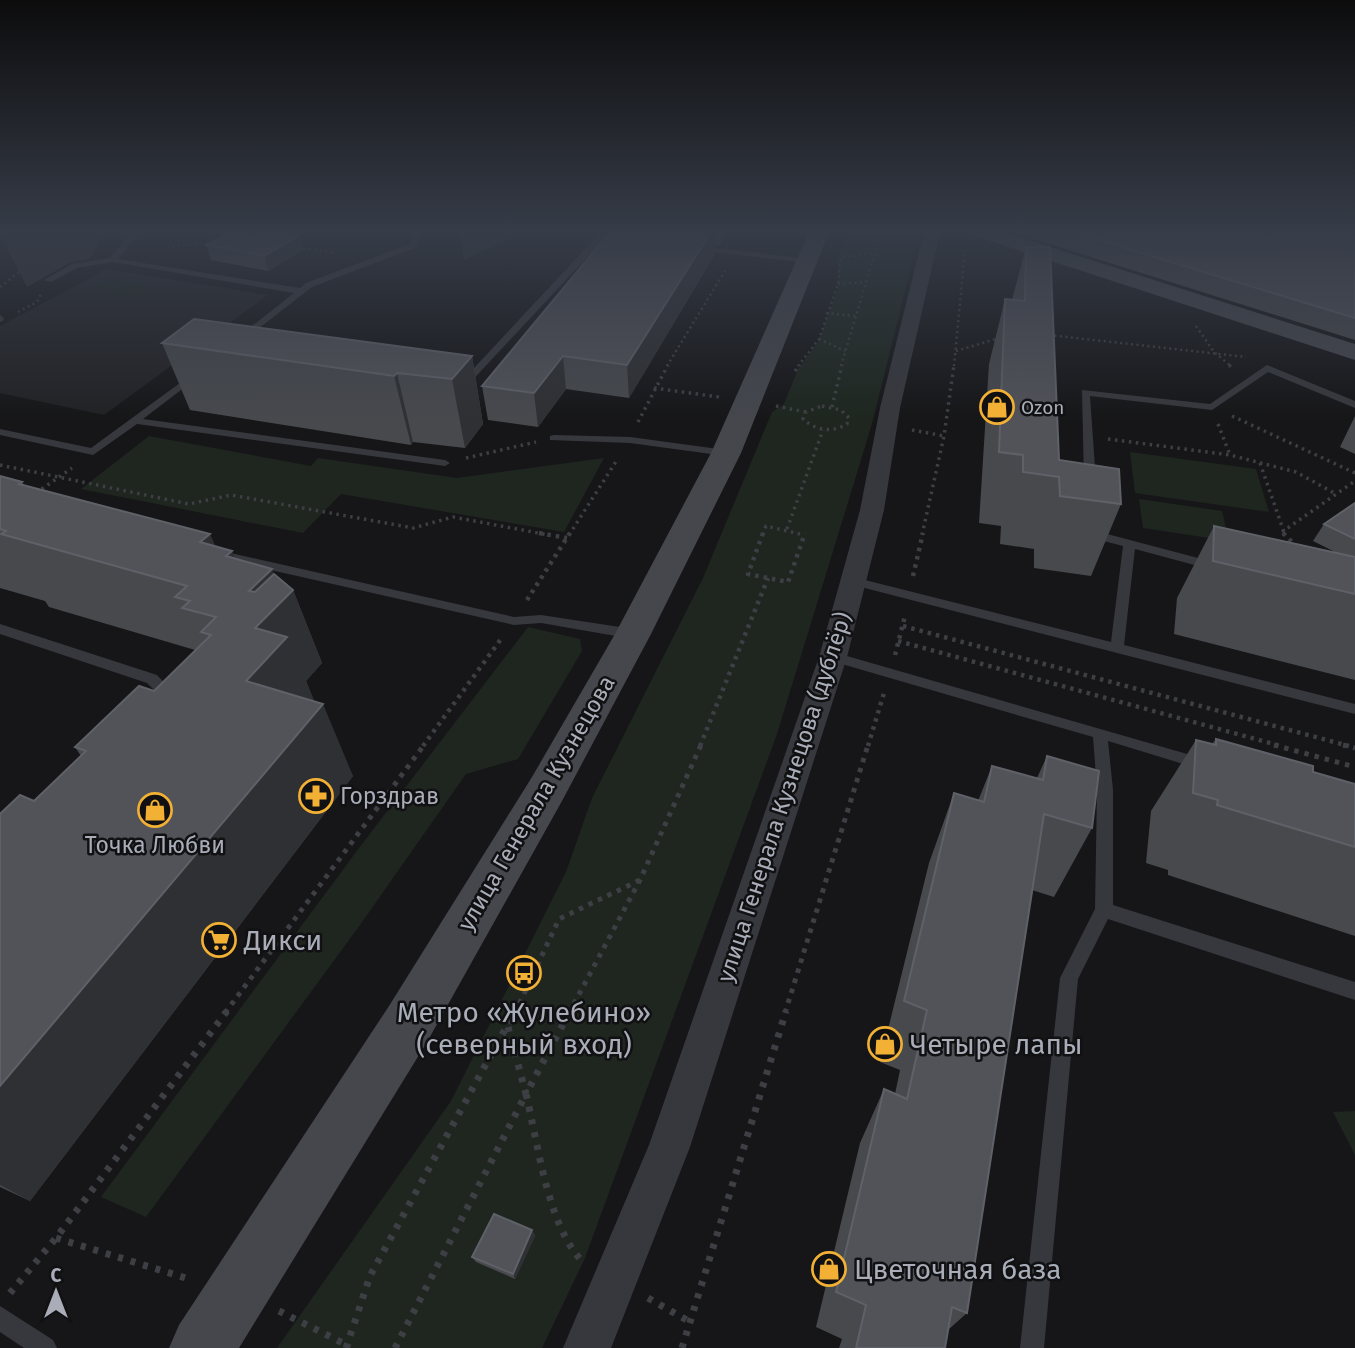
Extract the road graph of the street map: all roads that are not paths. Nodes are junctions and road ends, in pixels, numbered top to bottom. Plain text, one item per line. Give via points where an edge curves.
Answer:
1 (295, 295) edge
2 (545, 295) edge
3 (804, 295) edge
4 (912, 295) edge
5 (1166, 295) edge
6 (236, 343) edge
7 (1355, 352) edge
8 (205, 368) edge
9 (454, 394) edge
10 (1355, 405) edge
11 (137, 421) junction
12 (0, 432) edge
13 (554, 438) road end
14 (726, 453) junction
15 (445, 463) road end
16 (1090, 492) edge
17 (1091, 520) edge
18 (1129, 546) junction
19 (204, 551) edge
20 (1219, 567) edge
21 (853, 581) junction
22 (0, 629) edge
23 (633, 634) junction
24 (1117, 646) junction
25 (832, 657) junction
26 (1355, 709) edge
27 (162, 712) edge
28 (1100, 733) junction
29 (1215, 768) edge
30 (1104, 910) junction
31 (1355, 991) edge
32 (0, 1318) edge
33 (45, 1348) edge
34 (202, 1348) edge
35 (587, 1348) edge
36 (1032, 1348) edge

1 - 6 lane
2 - 9 lane
3 - 14 main road, улица Генерала Кузнецова
4 - 21 street, улица Генерала Кузнецова (дублёр) via 873,510
5 - 7 main road
8 - 11 lane
10 - 16 lane via 1267,368 1212,407 1085,392
11 - 12 lane via 93,452
11 - 15 lane
13 - 14 lane via 629,440
14 - 23 main road, улица Генерала Кузнецова
17 - 18 lane via 1091,534
18 - 20 lane
18 - 24 lane
19 - 23 lane via 514,621 541,619
21 - 24 lane
21 - 25 street, улица Генерала Кузнецова (дублёр)
22 - 27 lane via 152,679 166,694
23 - 34 main road, улица Генерала Кузнецова via 408,1024
24 - 26 lane
25 - 28 lane
25 - 35 street, улица Генерала Кузнецова (дублёр) via 669,1147
28 - 29 lane
28 - 30 lane via 1105,790
30 - 31 lane
30 - 36 lane via 1069,978
32 - 33 lane

